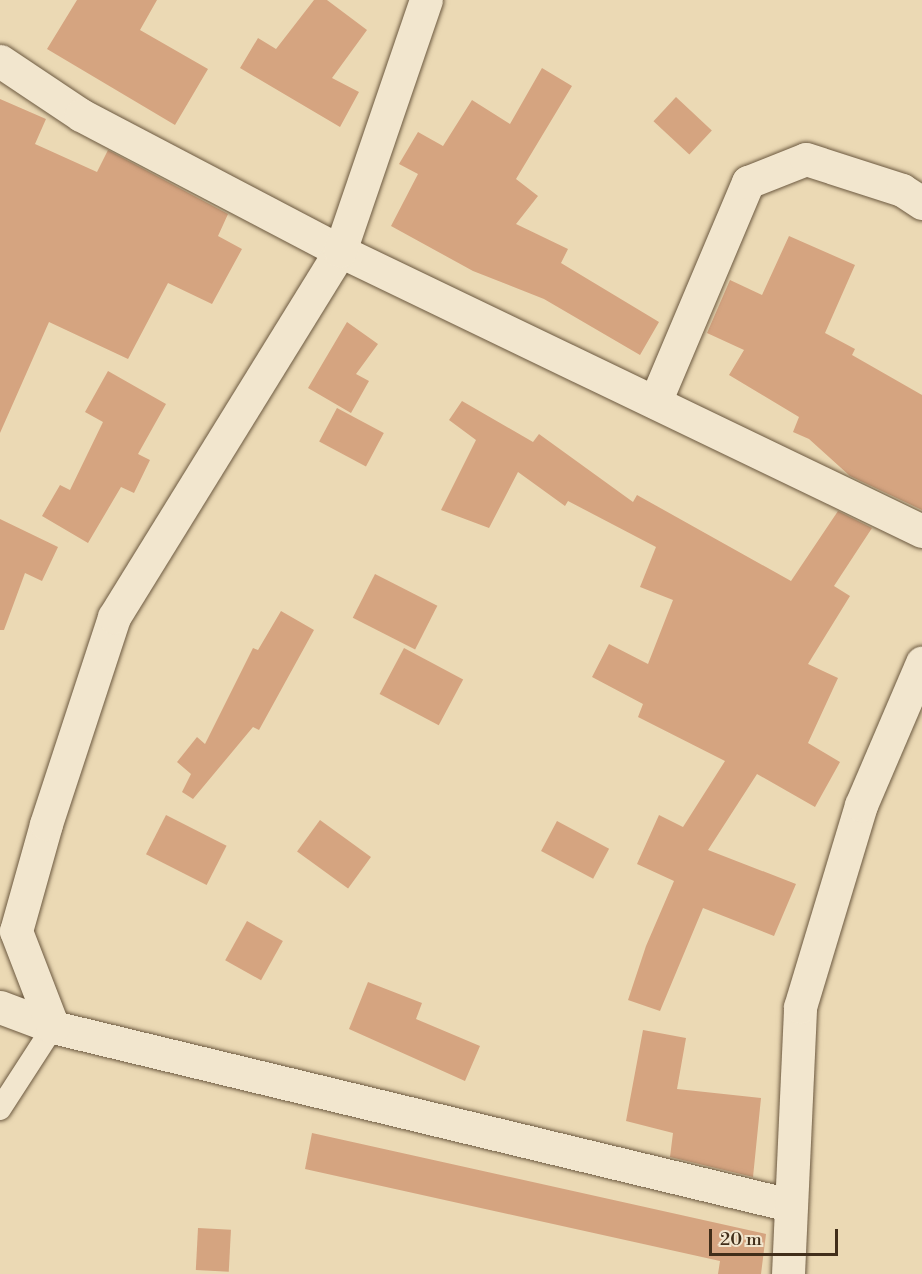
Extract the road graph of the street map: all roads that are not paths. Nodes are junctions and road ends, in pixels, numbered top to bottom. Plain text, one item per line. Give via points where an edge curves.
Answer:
1 (426, 0) edge
2 (0, 61) edge
3 (922, 202) edge
4 (340, 251) junction
5 (655, 402) junction
6 (922, 531) edge
7 (922, 663) edge
8 (0, 1007) edge
9 (53, 1027) junction
10 (0, 1109) edge
11 (790, 1204) junction
12 (788, 1274) edge

1 - 4 street
2 - 4 street via 81,115
3 - 5 street via 902,190 806,159 748,182
4 - 5 street
4 - 9 street via 114,617 46,824 16,931
5 - 6 street
7 - 11 street via 861,804 800,1007
8 - 9 street
9 - 10 lane
9 - 11 street
11 - 12 street

